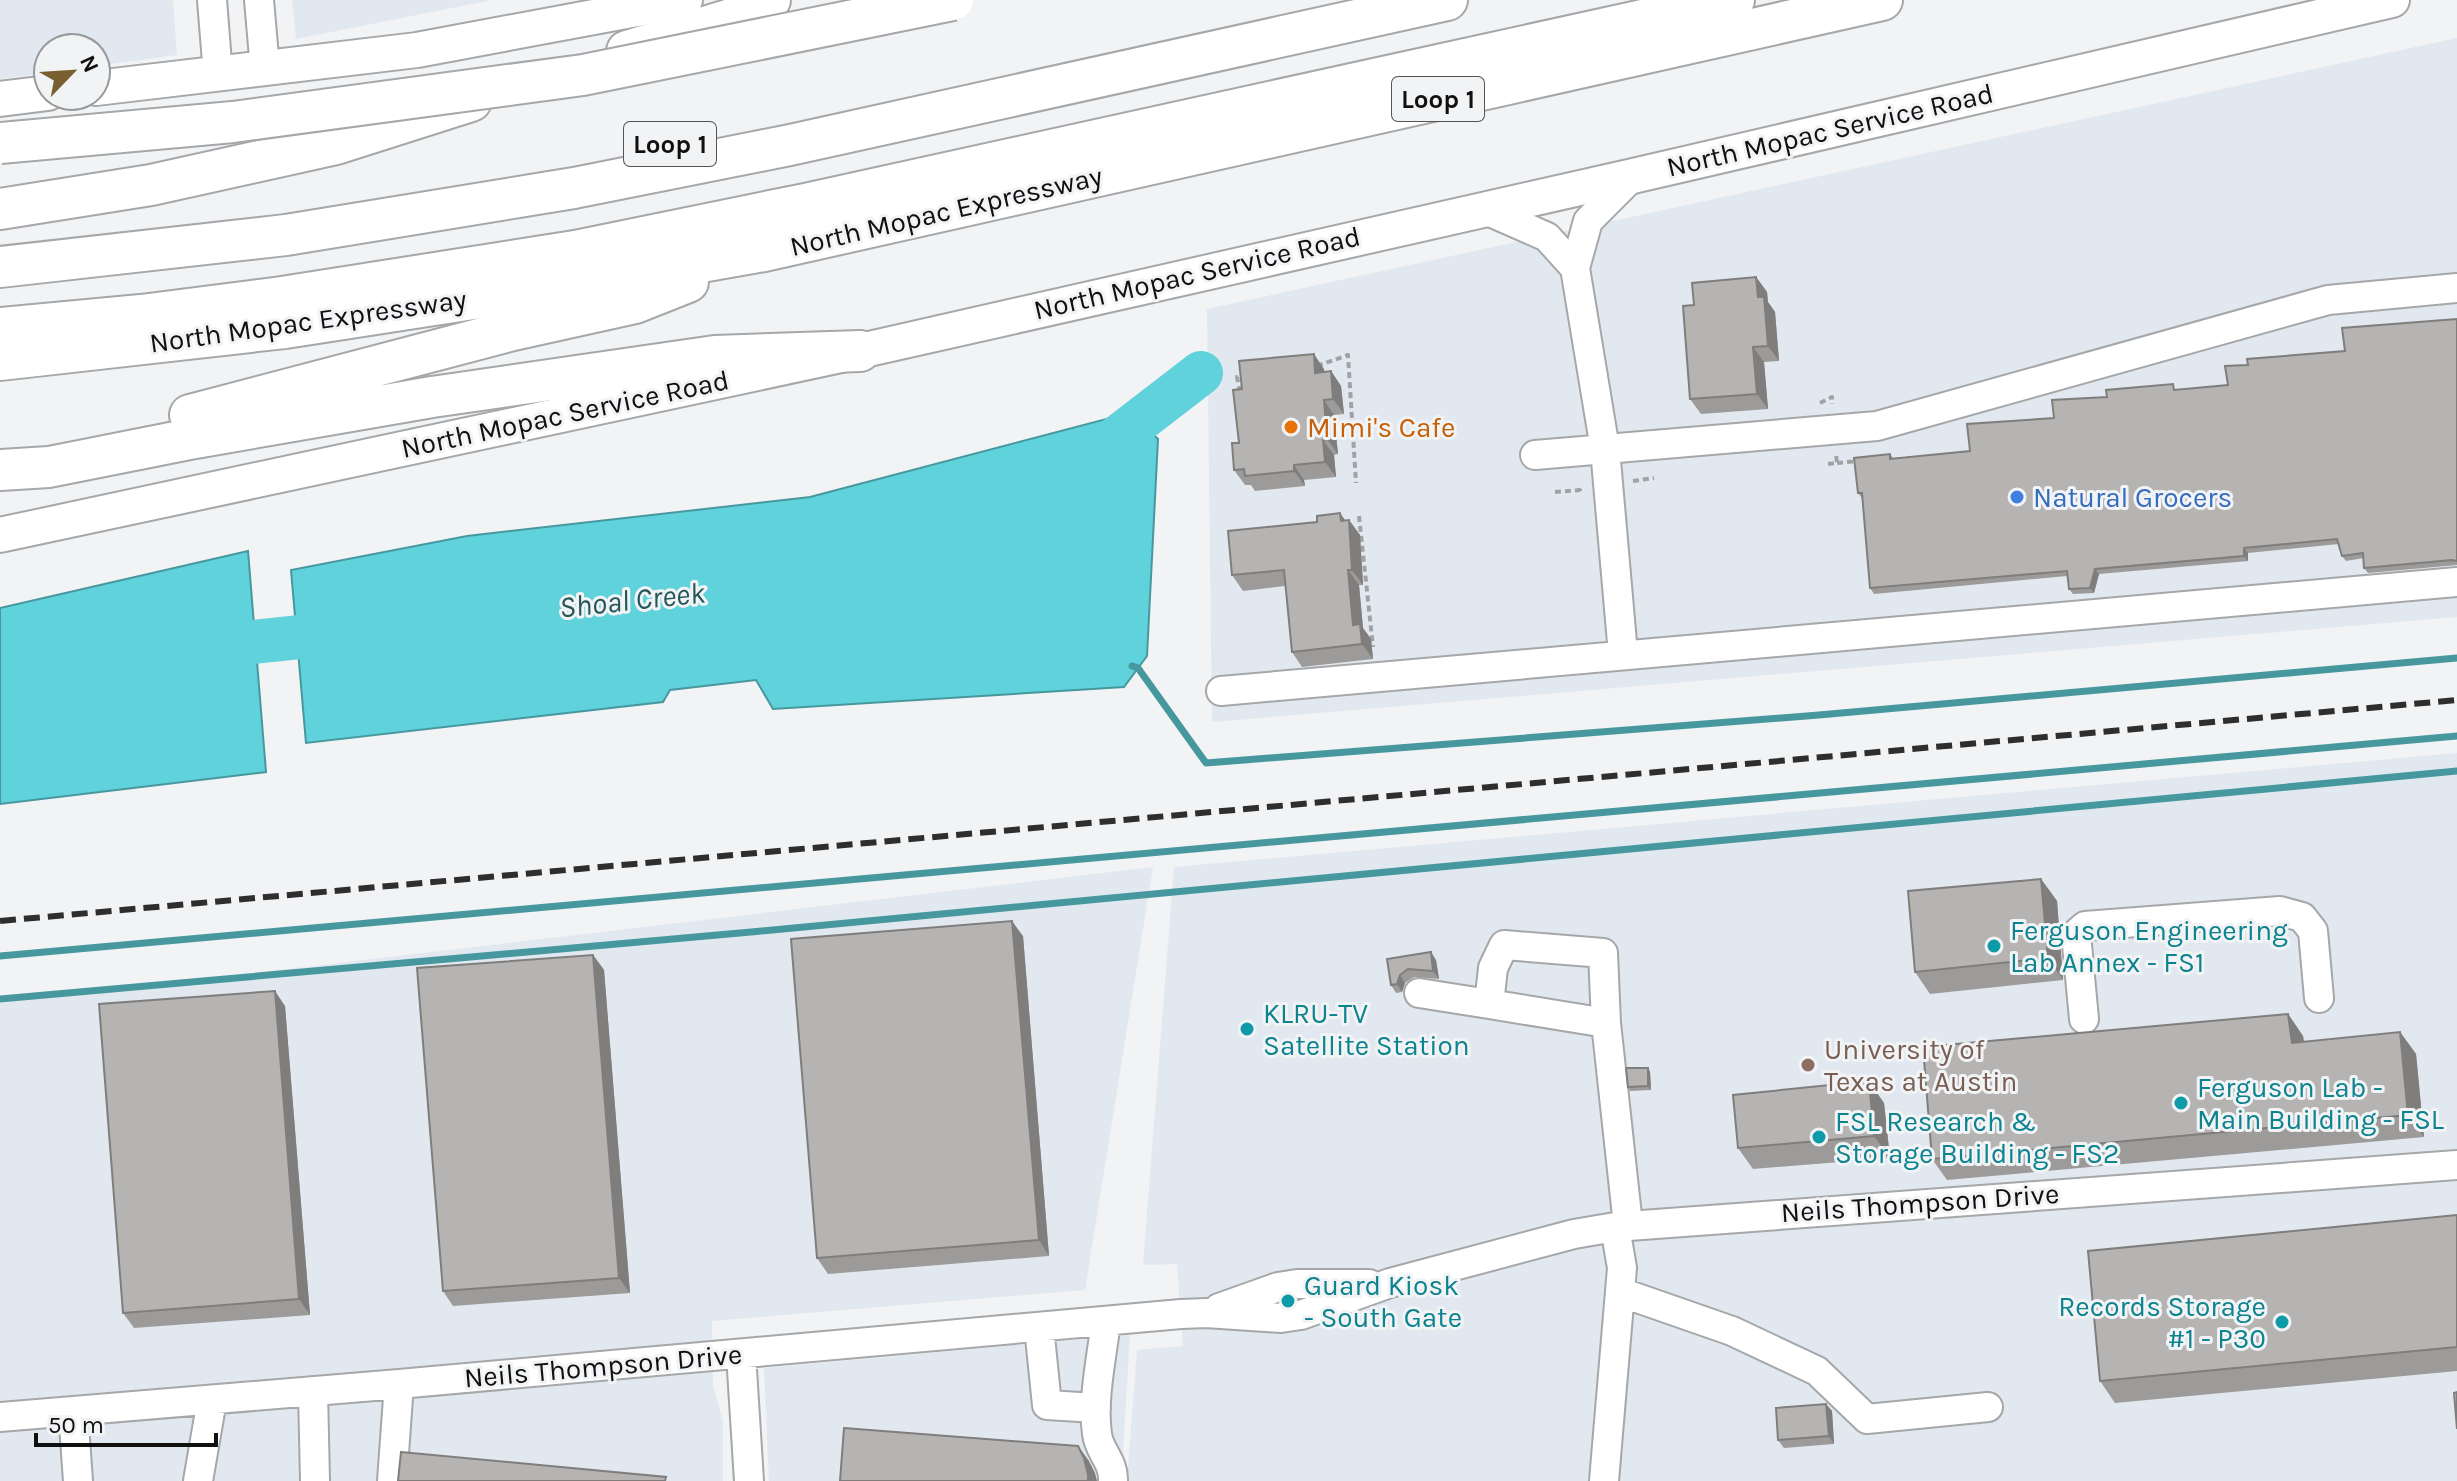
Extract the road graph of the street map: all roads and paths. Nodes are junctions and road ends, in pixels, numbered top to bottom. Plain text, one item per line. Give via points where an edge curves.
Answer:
1 (212, 0) edge
2 (259, 0) edge
3 (685, 0) edge
4 (770, 0) edge
5 (953, 0) edge
6 (1331, 0) edge
7 (1447, 0) edge
8 (1734, 0) edge
9 (1882, 0) edge
10 (2392, 0) edge
11 (265, 69) junction
12 (218, 75) junction
13 (112, 86) edge
14 (32, 95) edge
15 (0, 99) edge
16 (0, 143) edge
17 (1633, 176) junction
18 (1481, 208) junction
19 (0, 209) edge
20 (0, 241) edge
21 (764, 251) junction
22 (0, 267) edge
23 (1575, 268) junction
24 (2457, 288) edge
25 (0, 328) edge
26 (860, 351) junction
27 (0, 360) edge
28 (1316, 366) edge
29 (1250, 375) edge
30 (1241, 394) edge
31 (1605, 449) junction
32 (1836, 450) dead end
33 (1535, 455) dead end
34 (0, 462) edge
35 (1828, 464) dead end
36 (0, 470) edge
37 (1356, 483) dead end
38 (1555, 492) dead end
39 (1586, 499) dead end
40 (1359, 516) dead end
41 (0, 535) edge
42 (2457, 582) edge
43 (1373, 647) dead end
44 (1623, 654) junction
45 (1221, 691) dead end
46 (1419, 993) dead end
47 (2319, 998) dead end
48 (1489, 1004) junction
49 (2084, 1019) dead end
50 (1606, 1023) junction
51 (2457, 1165) edge
52 (1622, 1226) junction
53 (1620, 1292) junction
54 (1106, 1321) junction
55 (1039, 1327) junction
56 (741, 1354) junction
57 (399, 1384) junction
58 (313, 1391) junction
59 (212, 1400) junction
60 (1988, 1407) dead end
61 (1096, 1408) junction
62 (73, 1411) junction
63 (0, 1417) edge
64 (78, 1481) edge
65 (198, 1481) edge
66 (315, 1481) edge
67 (392, 1481) edge
68 (749, 1481) edge
69 (1113, 1481) edge
70 (1604, 1481) edge

1 - 12 street
2 - 11 street
3 - 11 main road via 417,50
4 - 19 highway via 731,19 336,144 151,185
5 - 16 highway, bridge via 583,75 233,122
6 - 20 highway, Loop 1 via 557,166 279,211
7 - 22 highway via 574,188 286,235
8 - 25 highway via 575,251 282,297
9 - 21 highway, North Mopac Expressway / Loop 1
10 - 17 main road, North Mopac Service Road
11 - 12 main road
12 - 13 main road
14 - 15 main road
17 - 18 main road, North Mopac Service Road
17 - 23 street via 1588,221
18 - 23 street via 1547,237
18 - 26 main road, North Mopac Service Road
21 - 27 highway, North Mopac Expressway / Loop 1 via 285,328
21 - 34 highway via 635,303
23 - 31 street
24 - 31 street via 2328,300 1877,426
26 - 36 highway via 715,356 432,397 49,467
26 - 41 main road, North Mopac Service Road
28 - 37 path via 1348,355
29 - 30 path via 1237,377
31 - 33 street
31 - 44 street
32 - 35 path via 1837,463
38 - 39 path via 1580,490 1581,499
40 - 43 path
42 - 44 street
44 - 45 street
46 - 48 street
47 - 49 street via 2313,931 2302,917 2280,911 2085,926 2076,934
48 - 50 street
48 - 50 street via 1493,968 1504,945 1603,953
50 - 52 street
51 - 52 street, Neils Thompson Drive
52 - 53 street
52 - 54 street, Neils Thompson Drive via 1390,1283 1288,1285 1206,1313
53 - 60 street via 1732,1331 1817,1371 1867,1419
53 - 70 street
54 - 55 street, Neils Thompson Drive
54 - 61 street
55 - 56 street, Neils Thompson Drive
55 - 61 street via 1047,1405
56 - 57 street, Neils Thompson Drive
56 - 68 street
57 - 58 street, Neils Thompson Drive
57 - 67 street
58 - 59 street, Neils Thompson Drive
58 - 66 street
59 - 62 street, Neils Thompson Drive
59 - 65 street
61 - 69 street via 1097,1438 1113,1469
62 - 63 street, Neils Thompson Drive
62 - 64 street

